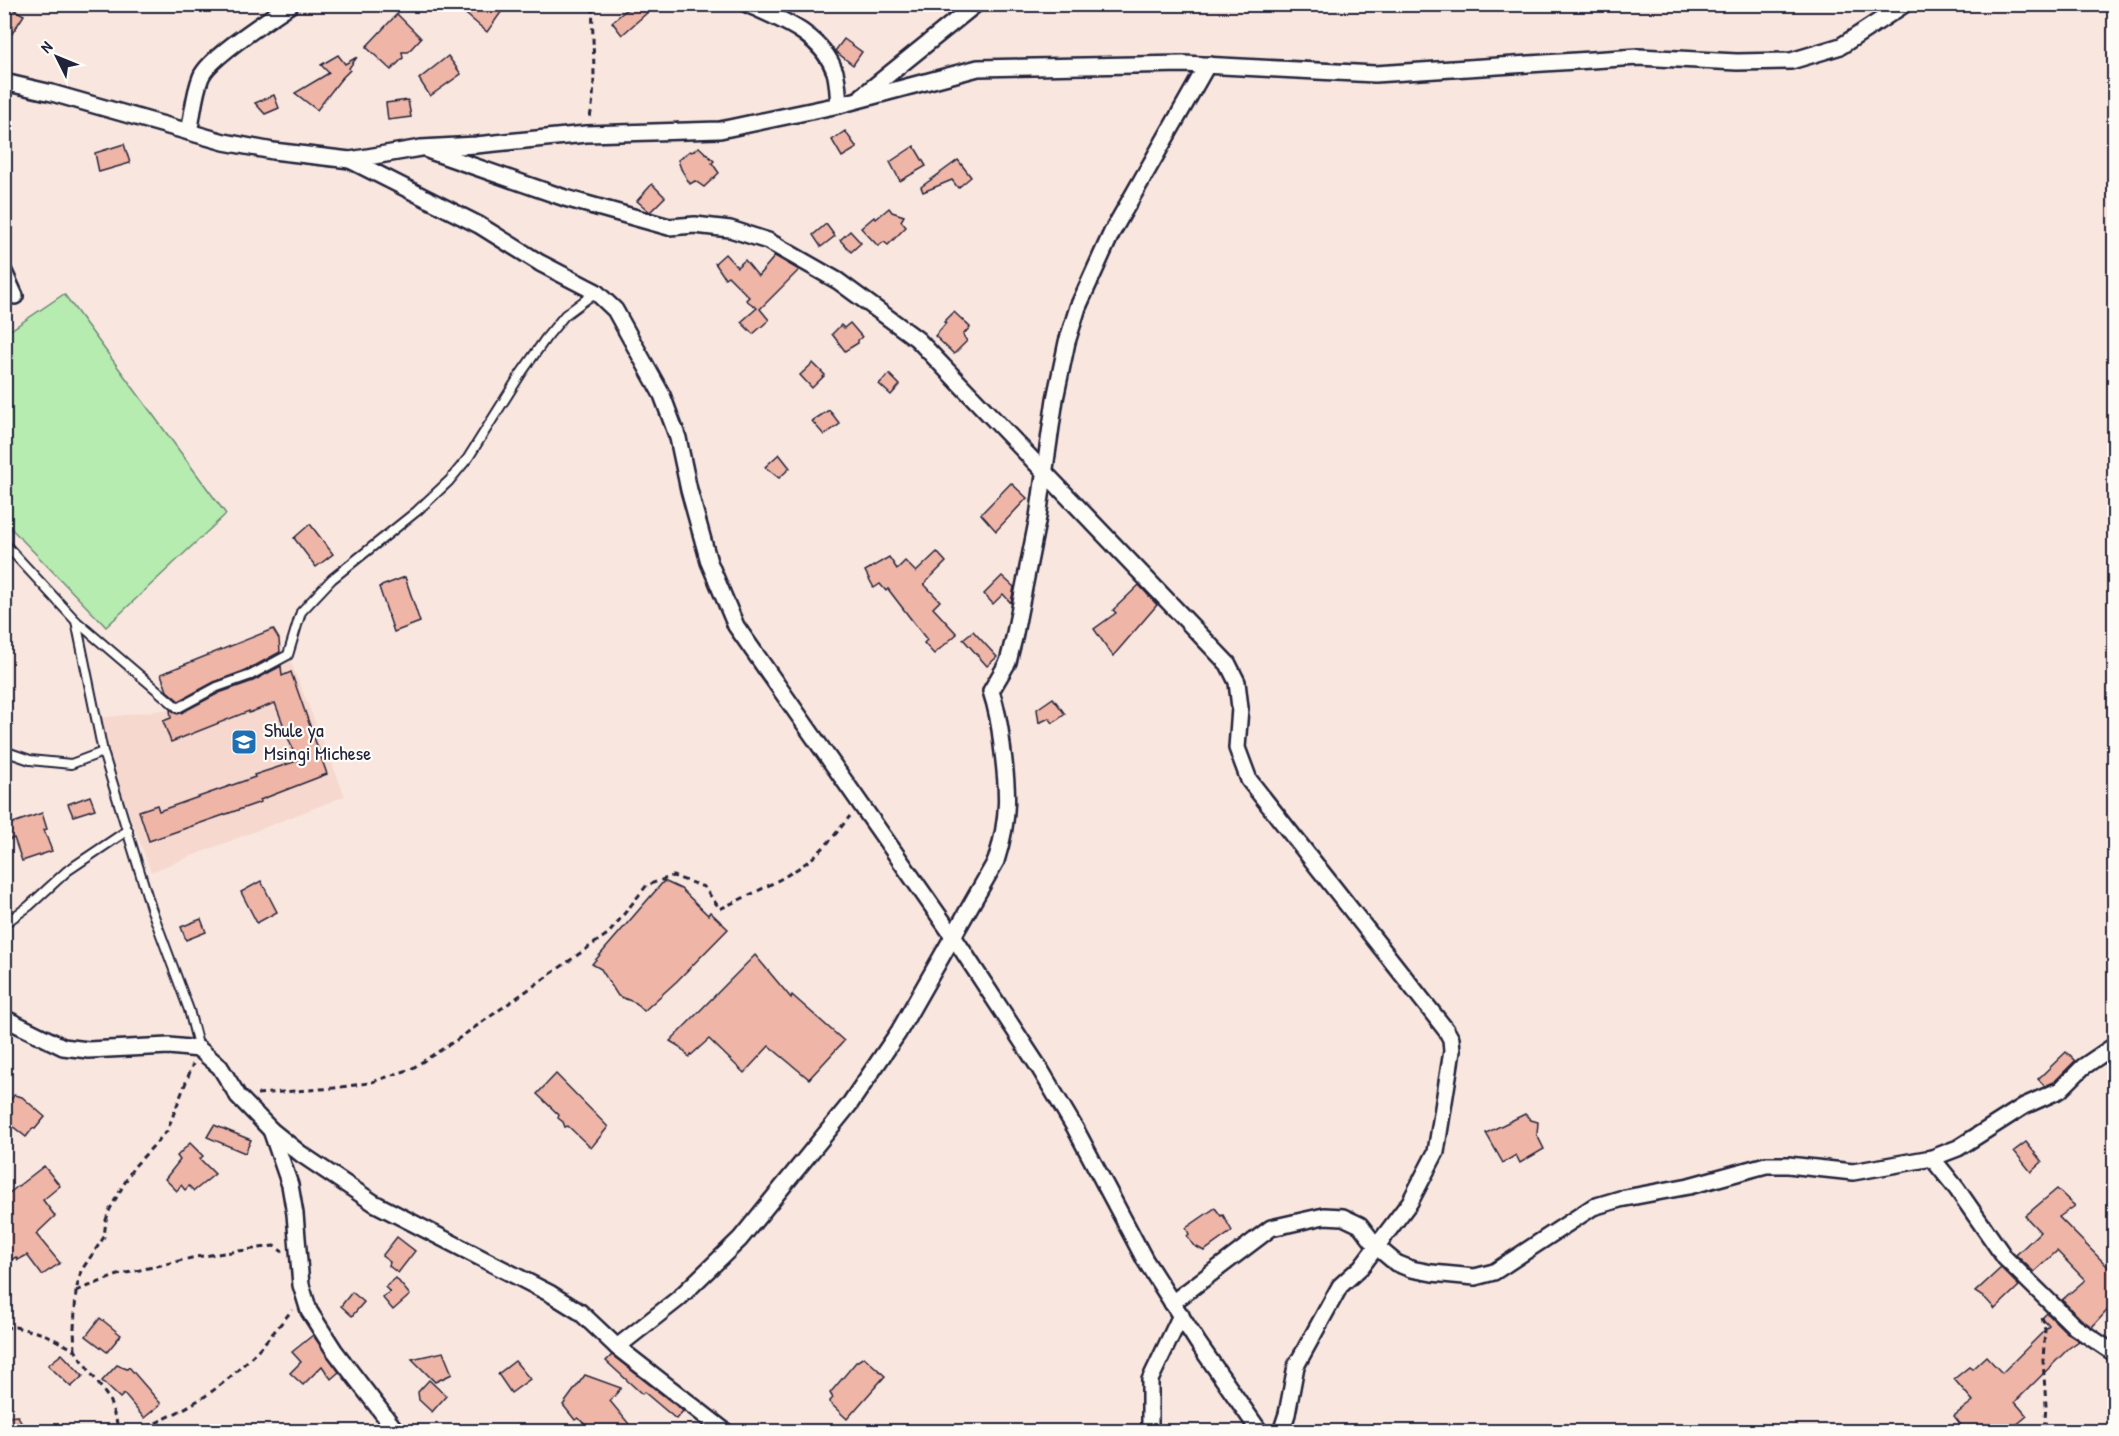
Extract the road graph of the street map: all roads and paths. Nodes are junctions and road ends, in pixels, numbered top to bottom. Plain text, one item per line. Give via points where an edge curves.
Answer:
1 (291, 4) edge
2 (593, 4) edge
3 (747, 4) edge
4 (976, 4) edge
5 (1905, 4) edge
6 (1210, 65) junction
7 (4, 82) edge
8 (858, 100) junction
9 (839, 105) junction
10 (189, 132) junction
11 (586, 134) junction
12 (421, 148) junction
13 (350, 159) junction
14 (4, 272) edge
15 (596, 292) junction
16 (15, 296) dead end
17 (1045, 473) junction
18 (4, 543) edge
19 (76, 621) junction
20 (4, 751) edge
21 (103, 752) junction
22 (860, 803) junction
23 (128, 830) junction
24 (4, 924) edge
25 (953, 936) junction
26 (4, 1018) edge
27 (2115, 1046) edge
28 (199, 1050) junction
29 (238, 1096) junction
30 (271, 1130) junction
31 (1932, 1158) junction
32 (1377, 1246) junction
33 (299, 1262) junction
34 (76, 1291) junction
35 (304, 1296) junction
36 (2044, 1297) junction
37 (1177, 1309) junction
38 (4, 1328) edge
39 (617, 1347) junction
40 (75, 1350) junction
41 (2115, 1353) edge
42 (120, 1431) edge
43 (137, 1431) edge
44 (397, 1431) edge
45 (726, 1431) edge
46 (1150, 1431) edge
47 (1260, 1431) edge
48 (1281, 1431) edge
49 (2044, 1431) edge

1 - 10 street via 209,66 202,76
2 - 11 path via 593,104
3 - 9 street via 801,30 826,53 835,74
4 - 8 street
5 - 6 street via 1841,46 1791,61 1638,57 1375,74
6 - 8 street via 978,68
6 - 17 street via 1112,232 1078,307 1059,376
7 - 10 street
8 - 9 street
9 - 11 street via 720,130
10 - 13 street via 273,151
11 - 12 street
12 - 13 street
12 - 17 street via 565,198 669,227 730,229 768,241 838,281 916,339
13 - 15 street via 479,225
14 - 16 street
15 - 19 lane via 565,315 546,338 449,481 332,579 301,612 288,655 178,708
15 - 22 street via 615,310 662,395 678,438 709,562 736,626
17 - 25 street via 1014,638 1008,662 991,691 998,712 1008,790 1004,834 996,861
17 - 32 street via 1228,664 1237,682 1240,708 1237,748 1249,780 1451,1039 1436,1152 1410,1202
18 - 19 lane
19 - 21 lane
20 - 21 lane via 30,760 72,764
21 - 23 lane
22 - 25 street
22 - 29 path via 812,858 777,882 720,909 704,887 673,876 647,885 609,933 411,1069 369,1083
23 - 24 lane via 67,871
23 - 28 lane
25 - 37 street via 1040,1069 1145,1260
25 - 39 street via 873,1070 776,1196 740,1239 678,1299
26 - 28 street via 63,1047 88,1050 169,1046
27 - 31 street via 2083,1067 2060,1089 2024,1106 1958,1148
28 - 29 street via 220,1067
28 - 34 path via 167,1131 133,1168 110,1209 104,1238 81,1271
29 - 30 street
30 - 33 street via 290,1185
30 - 39 street via 374,1203 580,1312
31 - 32 street via 1853,1172 1766,1165 1673,1190 1620,1199 1593,1207 1494,1272 1475,1277 1411,1269 1396,1263
31 - 36 street via 2005,1258
32 - 37 street via 1360,1225 1343,1217 1324,1216 1271,1228
32 - 48 street via 1340,1286 1296,1366
33 - 34 path via 274,1246 232,1251 118,1275
33 - 35 street
34 - 40 path
35 - 43 path via 272,1335 210,1393
35 - 44 street via 334,1350
36 - 41 street via 2081,1332
36 - 49 path
37 - 46 street via 1150,1380
37 - 47 street
38 - 40 path via 44,1334
39 - 45 street
40 - 42 path via 109,1399

